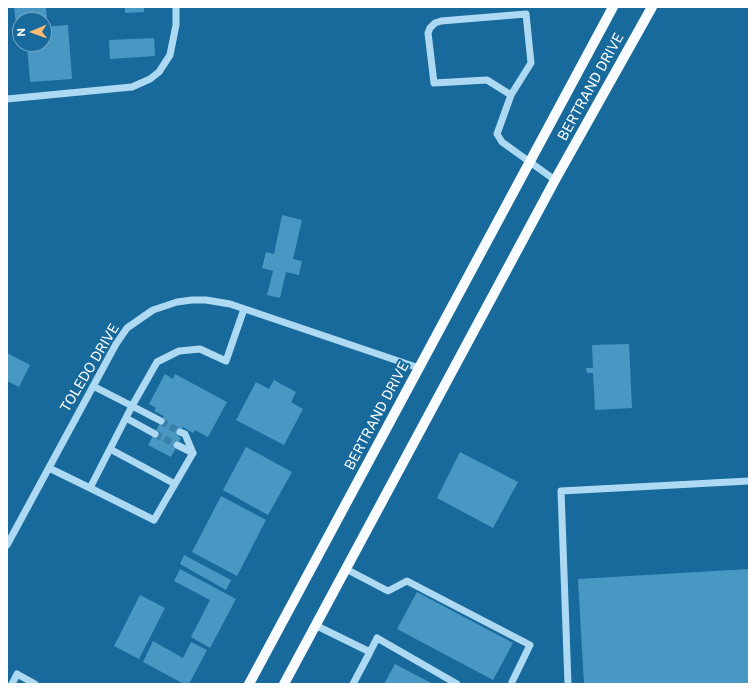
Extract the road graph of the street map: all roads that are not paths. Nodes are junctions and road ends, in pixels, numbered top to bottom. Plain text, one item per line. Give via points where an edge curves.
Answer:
1 (176, 7) edge
2 (613, 7) edge
3 (652, 7) edge
4 (512, 95) junction
5 (7, 99) edge
6 (530, 162) junction
7 (555, 180) junction
8 (244, 309) junction
9 (419, 368) junction
10 (93, 386) junction
11 (132, 406) junction
12 (126, 418) junction
13 (161, 421) tunnel mouth
14 (180, 432) tunnel mouth
15 (155, 434) tunnel mouth
16 (177, 445) tunnel mouth
17 (110, 449) junction
18 (193, 453) junction
19 (49, 468) junction
20 (749, 481) edge
21 (174, 484) junction
22 (90, 488) junction
23 (7, 546) edge
24 (346, 569) junction
25 (315, 625) junction
26 (370, 652) junction
27 (512, 682) dead end
28 (12, 684) edge
29 (35, 684) edge
30 (249, 684) edge
31 (284, 684) edge
32 (353, 684) edge
33 (457, 684) edge
34 (568, 684) edge

1 - 5 street via 173,45 165,64 150,79 132,87
2 - 6 main road, BERTRAND DRIVE
3 - 7 main road, BERTRAND DRIVE
4 - 4 street via 531,63 526,14 441,22 430,28 428,33 434,83 487,80
4 - 6 street via 497,134 502,142
6 - 7 street
6 - 9 main road, BERTRAND DRIVE
7 - 24 main road, BERTRAND DRIVE
8 - 9 street, TOLEDO DRIVE
8 - 10 street, TOLEDO DRIVE via 212,301 192,300 153,310 127,328
8 - 11 street via 226,361 200,350 179,351 157,362
9 - 30 main road, BERTRAND DRIVE
10 - 11 street
10 - 19 street, TOLEDO DRIVE
11 - 12 street
11 - 13 street
12 - 15 street
12 - 17 street
14 - 18 street via 185,434
16 - 18 street
17 - 21 street
17 - 22 street
18 - 21 street
19 - 22 street
19 - 23 street, TOLEDO DRIVE
20 - 34 street via 561,492
21 - 22 street via 154,520
24 - 25 main road, BERTRAND DRIVE
24 - 27 street via 388,592 407,581 530,644
25 - 26 street
25 - 31 main road, BERTRAND DRIVE
26 - 32 street
26 - 33 street via 377,638
28 - 29 street via 17,674

